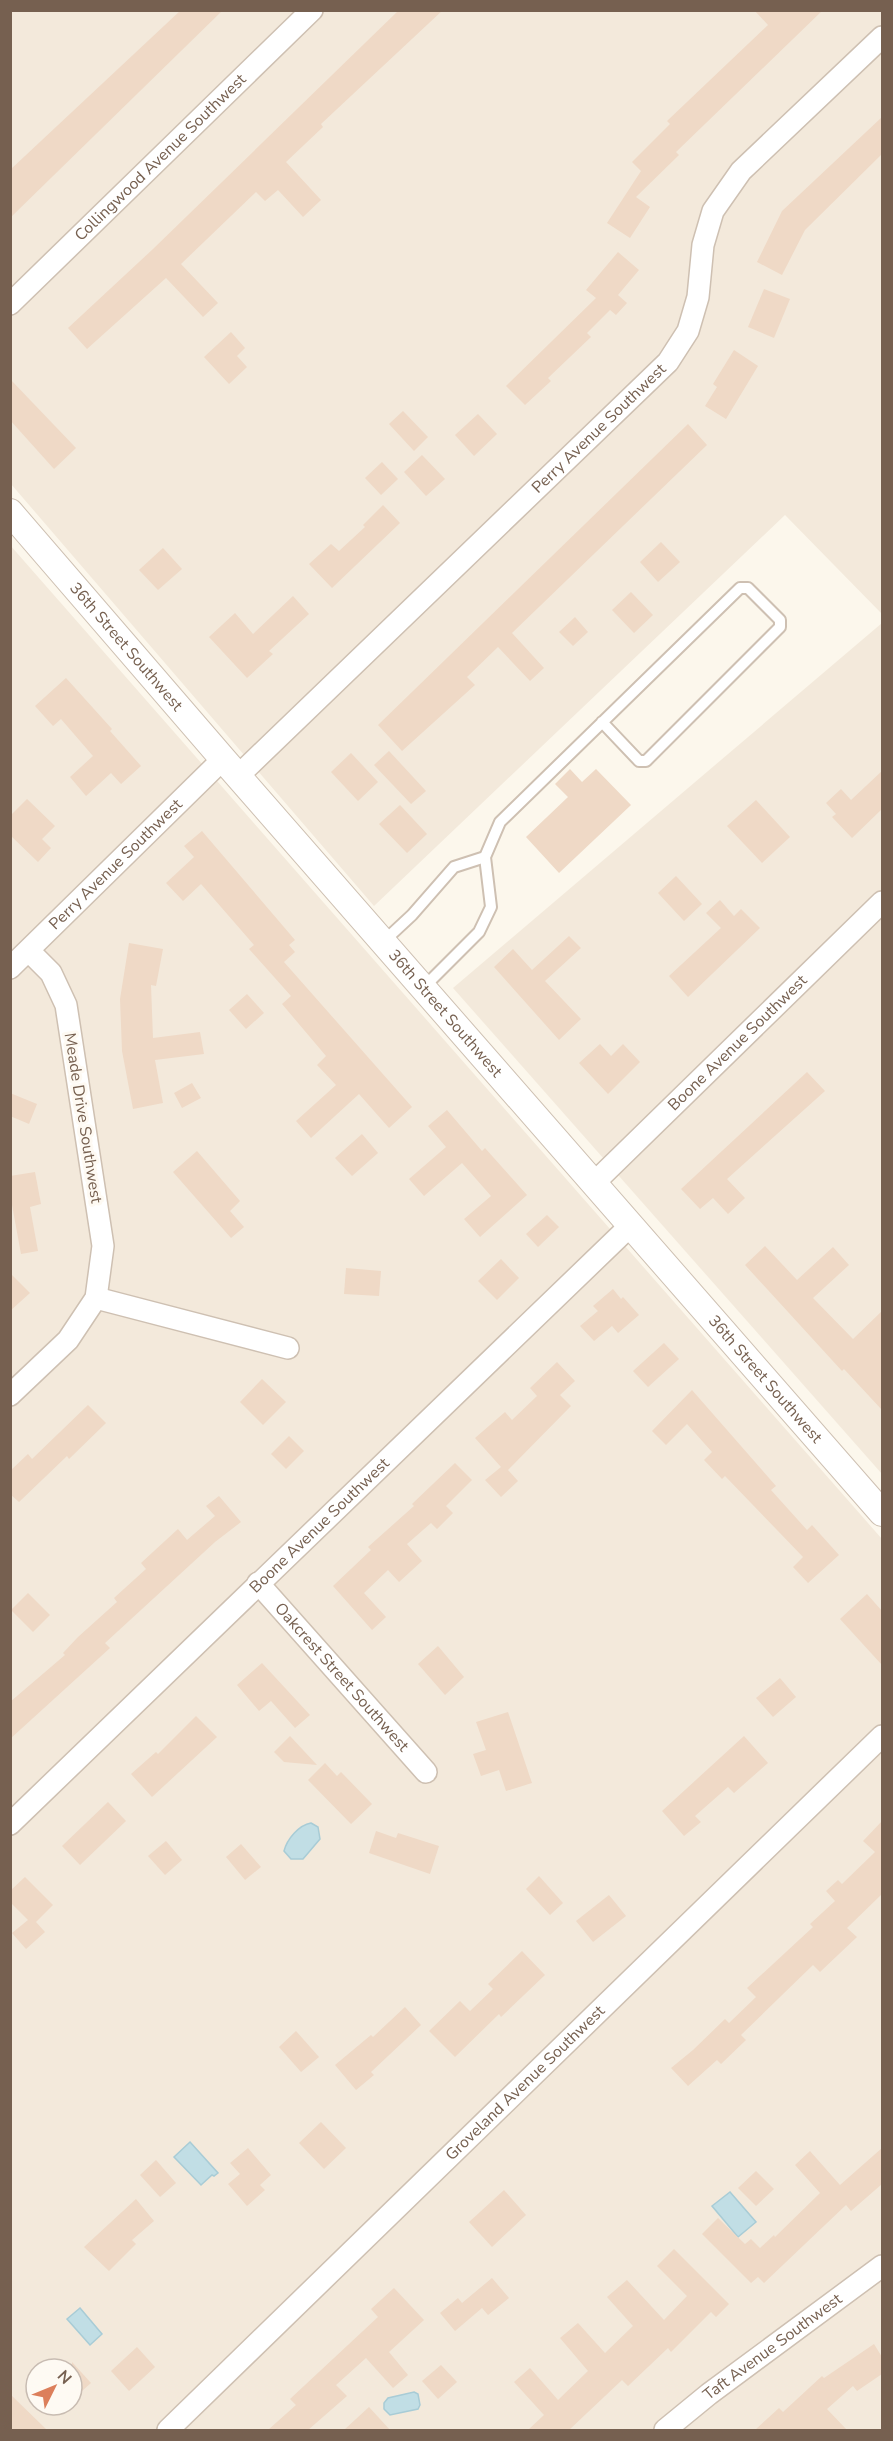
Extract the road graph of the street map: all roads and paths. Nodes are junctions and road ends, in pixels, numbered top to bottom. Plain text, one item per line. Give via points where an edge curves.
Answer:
1 (312, 10) edge
2 (882, 36) edge
3 (10, 304) edge
4 (13, 521) edge
5 (602, 722) junction
6 (231, 768) junction
7 (485, 856) junction
8 (882, 902) edge
9 (383, 942) junction
10 (29, 951) junction
11 (10, 968) edge
12 (423, 988) junction
13 (593, 1184) junction
14 (630, 1226) junction
15 (96, 1298) junction
16 (288, 1348) dead end
17 (10, 1395) edge
18 (882, 1513) edge
19 (258, 1583) junction
20 (882, 1736) edge
21 (426, 1772) dead end
22 (10, 1824) edge
23 (882, 2266) edge
24 (168, 2430) edge
25 (665, 2430) edge

1 - 3 street, Collingwood Avenue Southwest
2 - 6 street, Perry Avenue Southwest via 741,171 713,211 688,331 668,362
4 - 6 street, 36th Street Southwest
5 - 5 lane via 741,588 748,588 780,620 780,627 646,761 639,761
5 - 7 lane via 500,822
6 - 9 street, 36th Street Southwest
6 - 10 street, Perry Avenue Southwest
7 - 9 lane via 454,867
7 - 12 lane via 491,908 479,932
8 - 13 street, Boone Avenue Southwest
9 - 12 street, 36th Street Southwest
10 - 11 street, Perry Avenue Southwest
10 - 15 street, Meade Drive Southwest via 51,973 66,1005 103,1246
12 - 13 street, 36th Street Southwest
13 - 14 street, 36th Street Southwest
14 - 18 street, 36th Street Southwest
14 - 19 street, Boone Avenue Southwest
15 - 16 street
15 - 17 street via 68,1340
19 - 21 street, Oakcrest Street Southwest
19 - 22 street, Boone Avenue Southwest
20 - 24 street, Groveland Avenue Southwest
23 - 25 street, Taft Avenue Southwest

